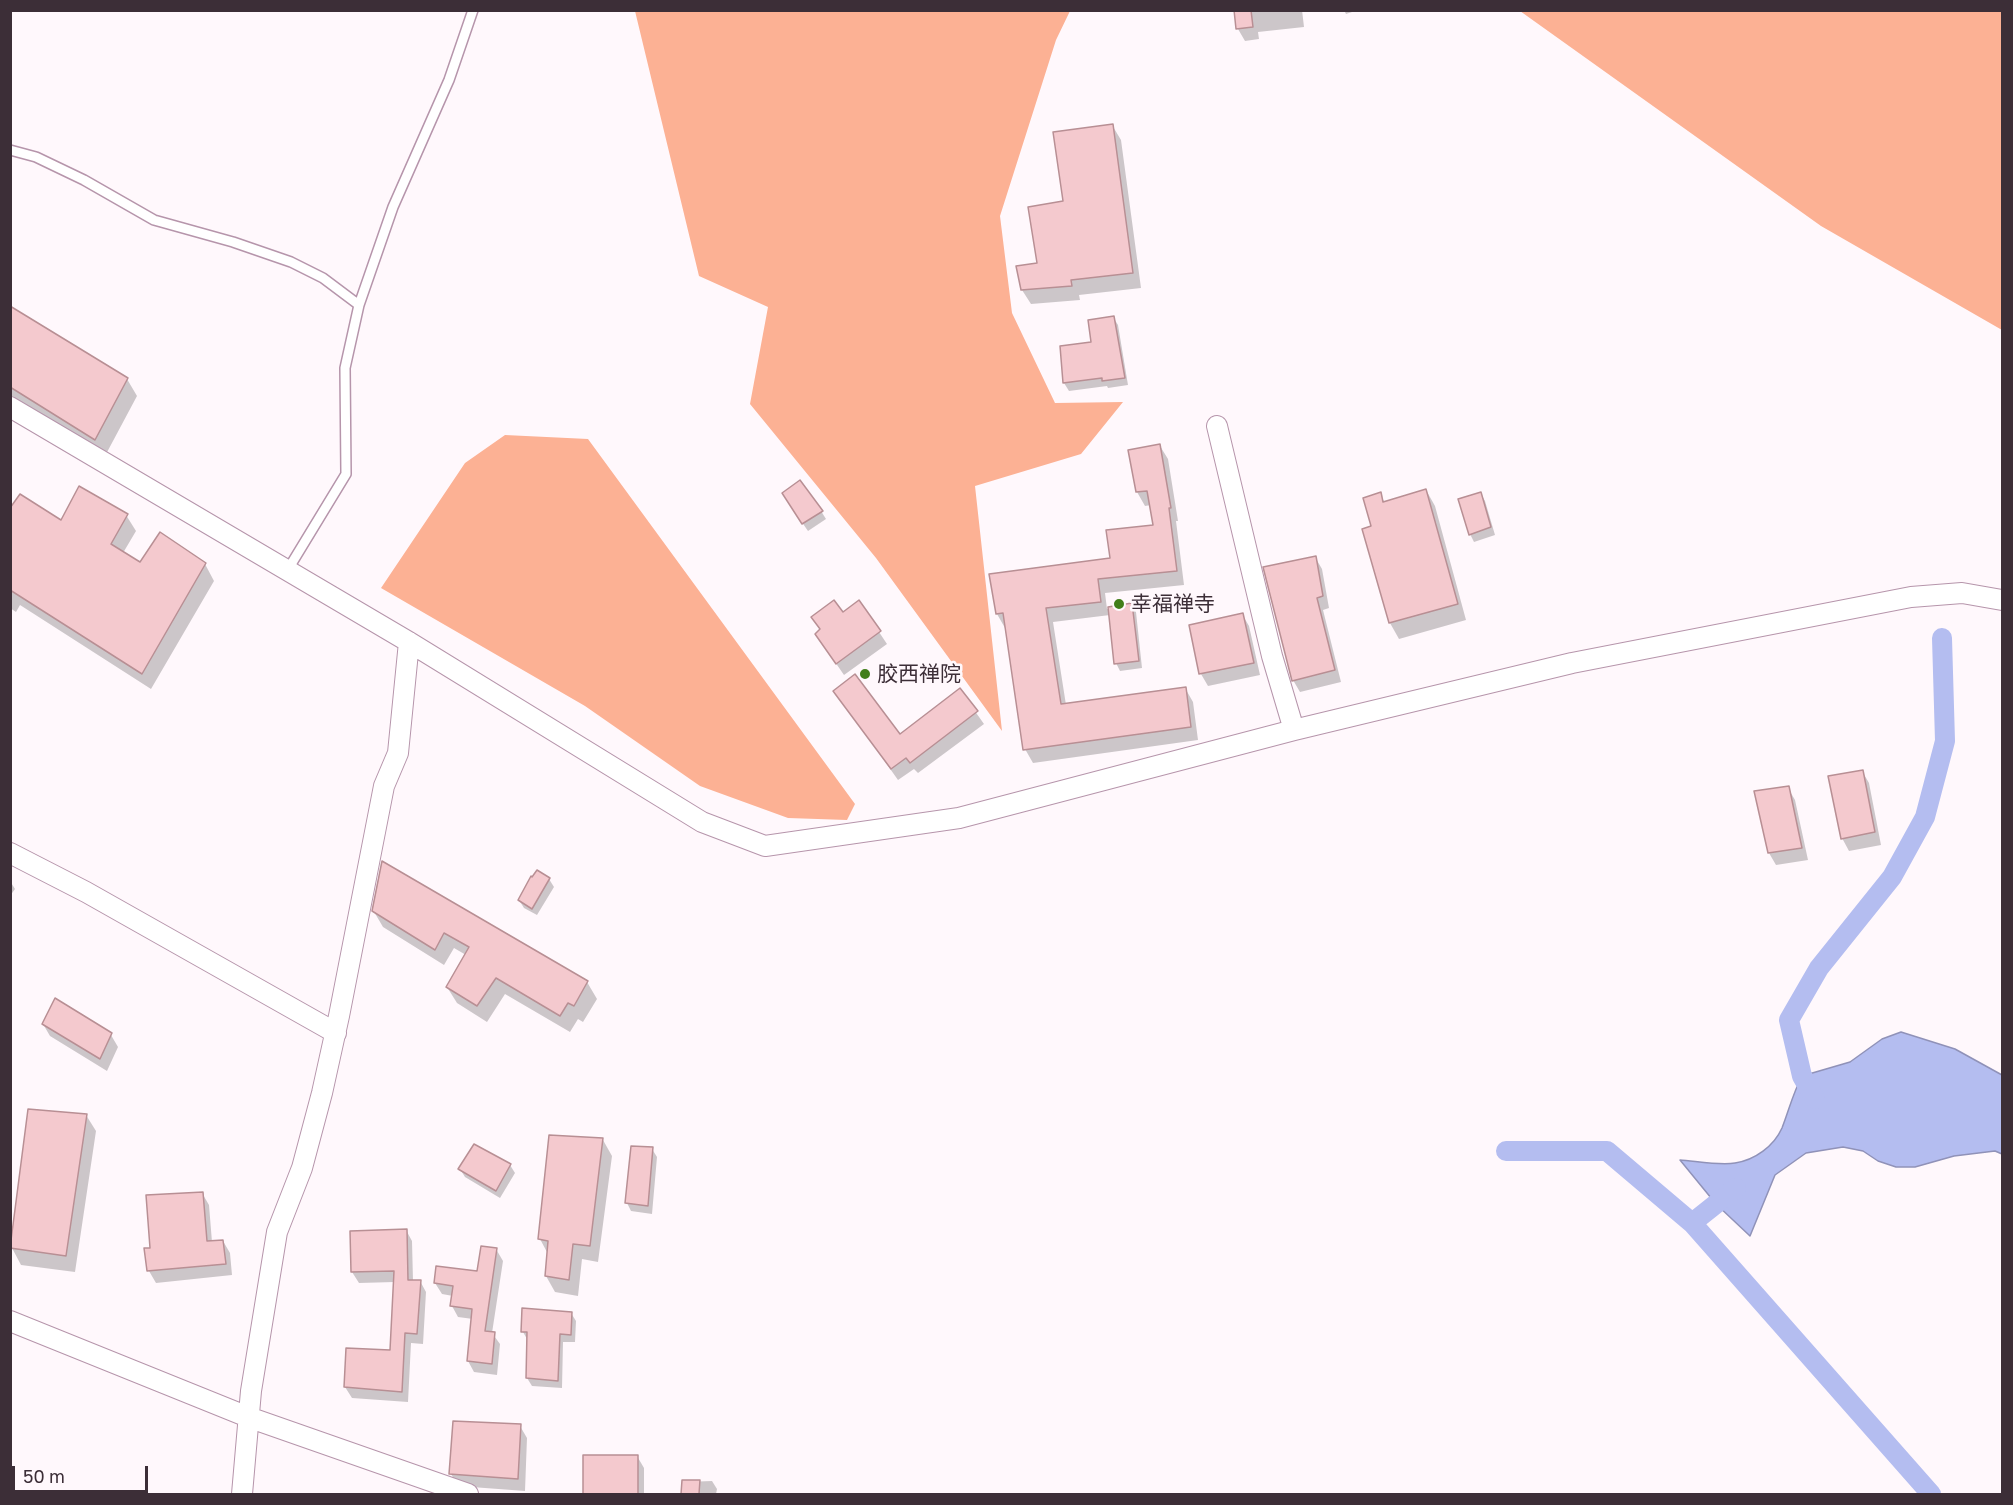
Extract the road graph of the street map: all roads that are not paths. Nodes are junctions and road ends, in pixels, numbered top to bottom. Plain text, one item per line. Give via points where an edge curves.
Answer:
1 (473, 10) edge
2 (10, 150) edge
3 (358, 305) junction
4 (10, 407) edge
5 (1218, 426) dead end
6 (287, 571) junction
7 (2002, 600) edge
8 (409, 642) junction
9 (1294, 730) junction
10 (10, 853) edge
11 (336, 1033) junction
12 (10, 1321) edge
13 (248, 1417) junction
14 (242, 1494) edge
15 (468, 1494) edge

1 - 3 lane via 449,80 393,207
2 - 3 lane via 74,175 154,220 291,262 323,278
3 - 6 lane via 345,368 346,474
4 - 6 street
5 - 9 street via 1272,656
6 - 8 street
7 - 9 street via 1962,593 1911,597 1572,663
8 - 9 street via 702,822 765,846 959,818
8 - 11 street via 398,753 384,786
10 - 11 street
11 - 13 street via 302,1168 277,1232
12 - 13 street
13 - 14 street
13 - 15 street

